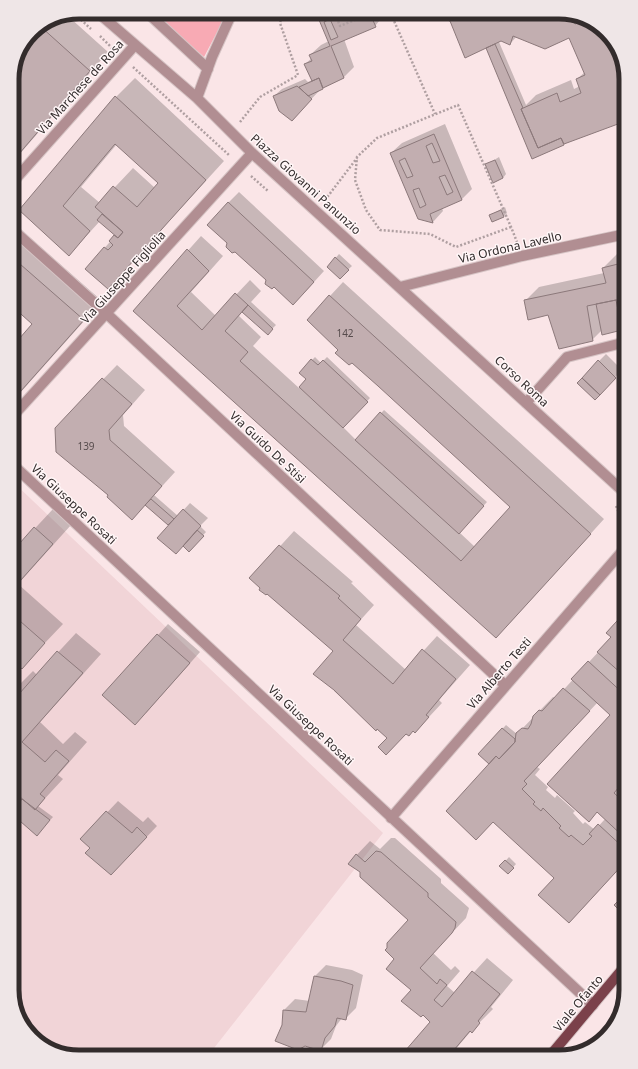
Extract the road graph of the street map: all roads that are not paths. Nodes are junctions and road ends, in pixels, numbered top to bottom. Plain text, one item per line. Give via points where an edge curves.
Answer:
1 (106, 19) edge
2 (154, 19) edge
3 (229, 19) edge
4 (135, 44) junction
5 (208, 69) junction
6 (197, 98) junction
7 (252, 153) junction
8 (19, 175) edge
9 (19, 235) edge
10 (619, 235) edge
11 (400, 287) junction
12 (107, 314) junction
13 (619, 344) edge
14 (526, 403) junction
15 (19, 409) edge
16 (19, 471) edge
17 (619, 488) edge
18 (619, 555) edge
19 (505, 685) junction
20 (392, 818) junction
21 (619, 973) edge
22 (592, 1005) junction
23 (555, 1050) edge

1 - 4 street, Piazza Giovanni Panunzio
2 - 5 street
3 - 5 street
4 - 6 street, Piazza Giovanni Panunzio
4 - 8 street, Via Marchese de Rosa
5 - 6 street
6 - 7 street, Piazza Giovanni Panunzio
7 - 11 street, Piazza Giovanni Panunzio
7 - 12 street, Via Giuseppe Figliolia
9 - 12 street, Via Guido De Stisi
10 - 11 street, Via Ordona Lavello via 522,256
11 - 14 street, Corso Roma
12 - 15 street, Via Giuseppe Figliolia
12 - 19 street, Via Guido De Stisi
13 - 14 street via 567,356
14 - 17 street, Corso Roma
16 - 20 street, Via Giuseppe Rosati
18 - 19 street, Via Alberto Testi
19 - 20 street, Via Alberto Testi
20 - 22 street, Via Giuseppe Rosati
21 - 22 main road, Viale Ofanto
22 - 23 main road, Viale Ofanto

